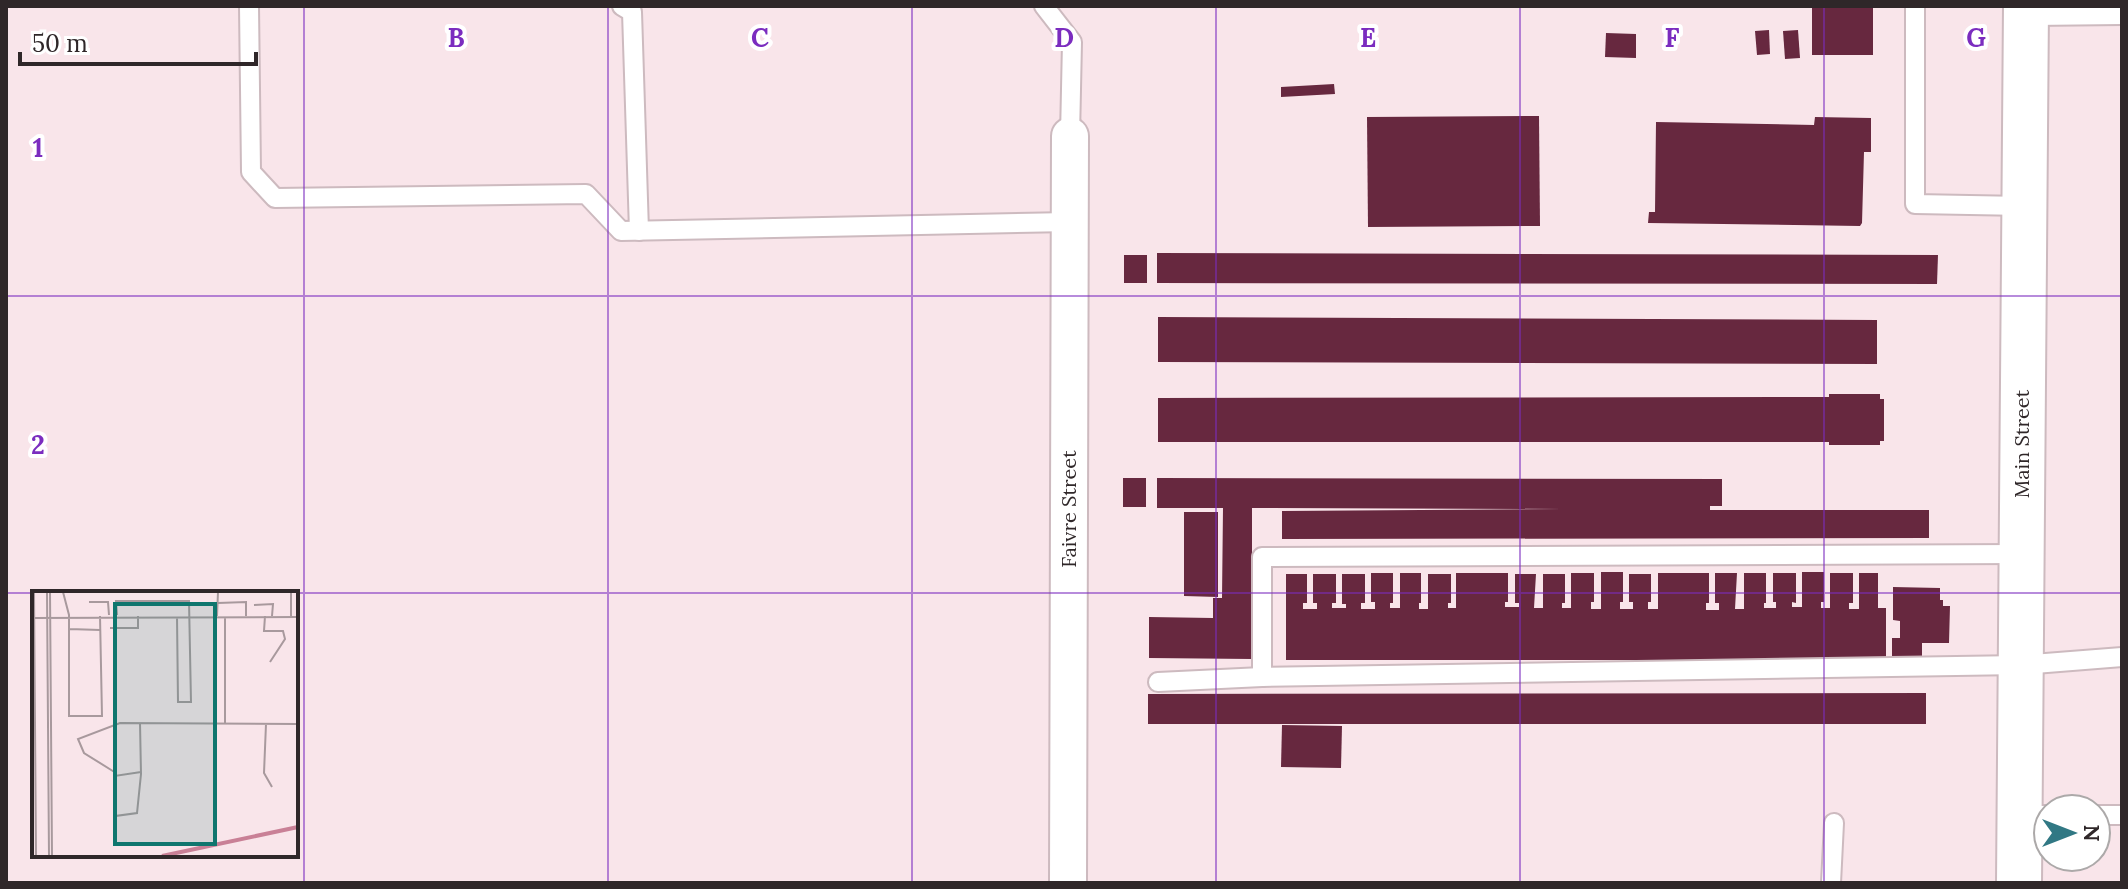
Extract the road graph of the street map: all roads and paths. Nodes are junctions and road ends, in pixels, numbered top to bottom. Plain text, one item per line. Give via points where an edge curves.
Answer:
1 (249, 6) edge
2 (1044, 6) edge
3 (1915, 6) edge
4 (630, 8) edge
5 (2026, 11) edge
6 (2122, 15) edge
7 (1070, 136) joint
8 (2024, 206) junction
9 (1070, 222) junction
10 (639, 231) junction
11 (2022, 554) junction
12 (2122, 657) edge
13 (2021, 665) junction
14 (1262, 677) junction
15 (1158, 682) dead end
16 (2032, 793) edge
17 (1834, 823) dead end
18 (2032, 824) edge
19 (1068, 883) edge
20 (1831, 883) edge
21 (2019, 883) edge

1 - 10 lane via 251,172 275,198 586,194 621,231
2 - 7 lane via 1072,42
3 - 8 lane via 1915,204
4 - 10 lane
5 - 6 lane
5 - 8 main road, Main Street
7 - 9 street, Faivre Street
8 - 11 main road, Main Street
9 - 10 lane
9 - 19 street, Faivre Street
11 - 13 main road, Main Street
11 - 14 lane via 1262,557
12 - 13 lane
13 - 14 lane
13 - 16 main road, Main Street
14 - 15 lane
17 - 20 lane
18 - 21 main road, Main Street

